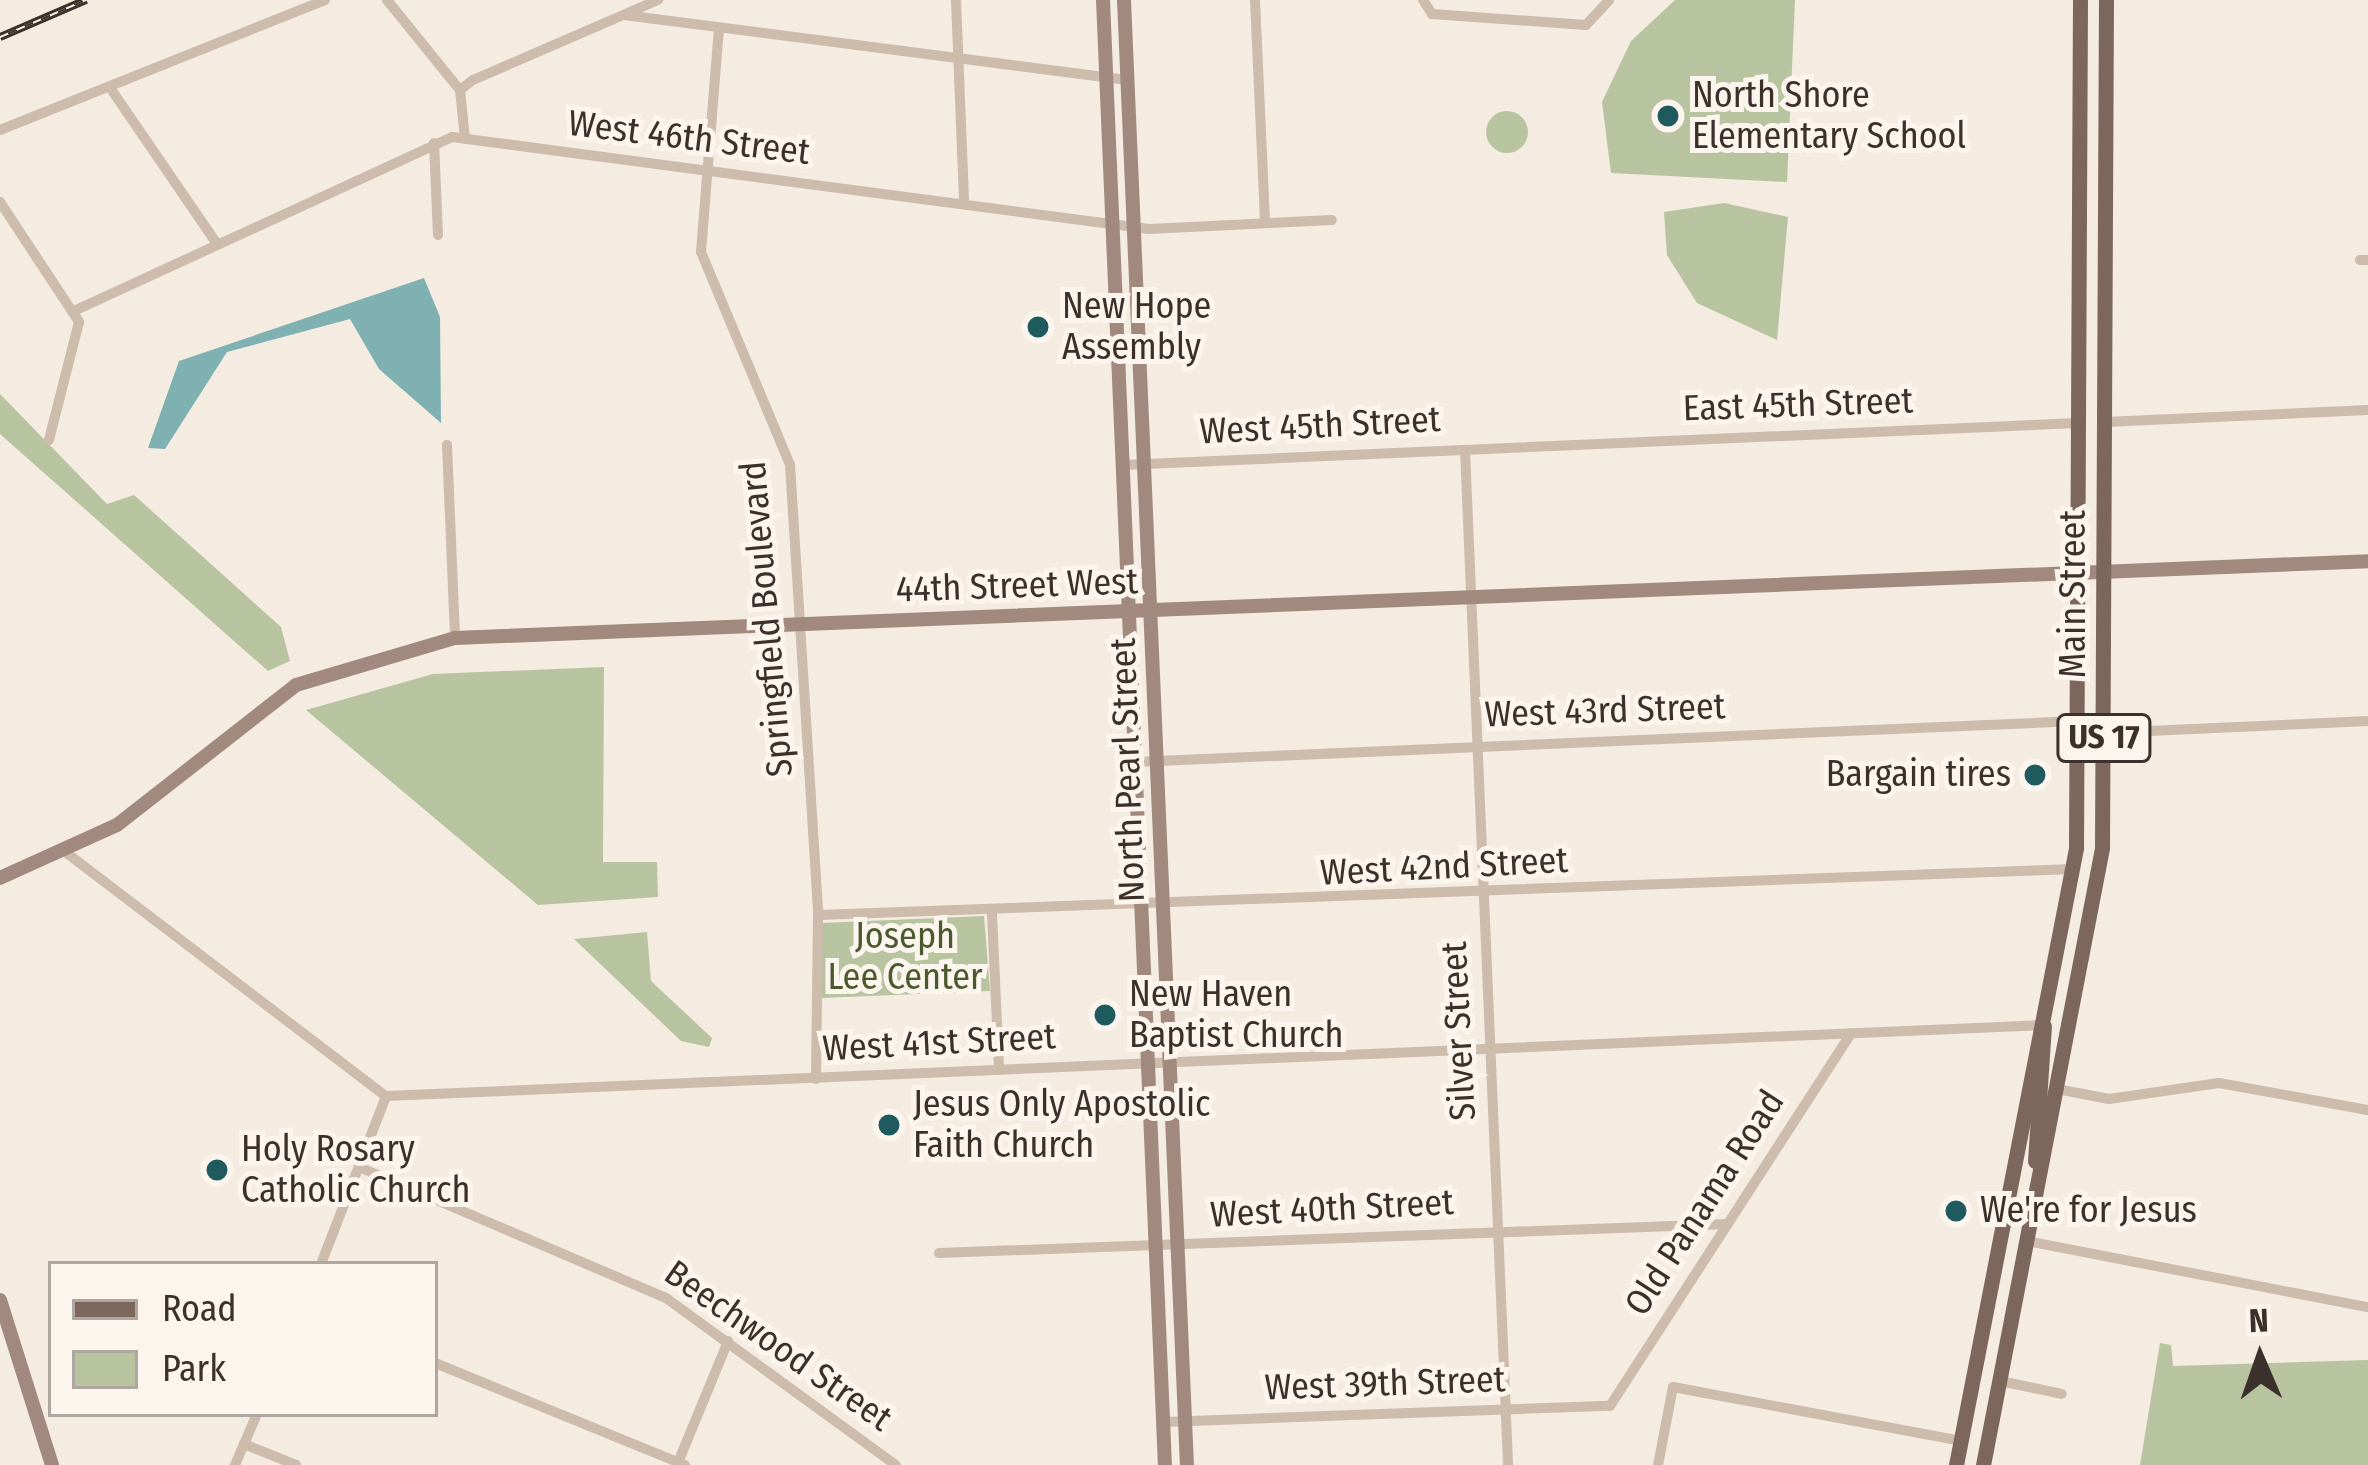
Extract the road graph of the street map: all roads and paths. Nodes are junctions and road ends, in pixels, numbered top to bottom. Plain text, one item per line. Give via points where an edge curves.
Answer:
1 (325, 0) edge
2 (387, 0) edge
3 (658, 0) edge
4 (956, 0) edge
5 (1103, 0) edge
6 (1124, 0) edge
7 (1255, 0) edge
8 (1423, 0) edge
9 (1610, 0) edge
10 (2080, 0) edge
11 (2106, 0) edge
12 (624, 15) junction
13 (719, 28) junction
14 (958, 58) junction
15 (1106, 77) junction
16 (1127, 80) junction
17 (460, 90) junction
18 (113, 92) junction
19 (0, 130) edge
20 (465, 139) junction
21 (434, 142) junction
22 (700, 171) junction
23 (0, 202) edge
24 (964, 202) junction
25 (1332, 220) dead end
26 (1112, 222) junction
27 (1265, 224) junction
28 (1134, 226) junction
29 (438, 235) dead end
30 (217, 244) junction
31 (76, 310) junction
32 (2368, 410) edge
33 (2104, 422) junction
34 (2078, 423) junction
35 (49, 440) dead end
36 (447, 445) dead end
37 (1521, 447) joint
38 (1465, 450) junction
39 (1145, 464) junction
40 (1123, 465) junction
41 (2368, 561) edge
42 (2104, 572) junction
43 (2078, 573) junction
44 (1469, 598) junction
45 (1129, 612) junction
46 (1151, 612) junction
47 (798, 622) junction
48 (455, 638) junction
49 (2077, 721) junction
50 (2368, 721) edge
51 (2104, 733) junction
52 (1476, 747) junction
53 (1158, 761) junction
54 (1135, 762) junction
55 (64, 851) junction
56 (2073, 869) junction
57 (0, 878) edge
58 (1484, 896) junction
59 (1164, 908) junction
60 (1142, 909) junction
61 (992, 914) junction
62 (818, 915) junction
63 (2044, 1025) junction
64 (1851, 1033) junction
65 (1489, 1048) junction
66 (1148, 1063) junction
67 (1170, 1063) junction
68 (999, 1070) junction
69 (816, 1079) junction
70 (2057, 1089) junction
71 (386, 1096) junction
72 (2368, 1110) edge
73 (359, 1167) junction
74 (2034, 1206) junction
75 (1727, 1224) junction
76 (1498, 1231) junction
77 (2027, 1241) junction
78 (1178, 1245) junction
79 (1156, 1246) junction
80 (939, 1253) dead end
81 (322, 1261) edge
82 (0, 1300) edge
83 (2368, 1307) edge
84 (728, 1341) junction
85 (438, 1364) edge
86 (2000, 1381) junction
87 (2062, 1394) dead end
88 (1610, 1406) joint
89 (1506, 1409) junction
90 (256, 1417) edge
91 (1163, 1422) junction
92 (1185, 1422) junction
93 (1961, 1441) junction
94 (244, 1444) junction
95 (680, 1464) edge
96 (52, 1465) edge
97 (236, 1465) edge
98 (296, 1465) edge
99 (896, 1465) edge
100 (1165, 1465) edge
101 (1187, 1465) edge
102 (1508, 1465) edge
103 (1658, 1465) edge
104 (1956, 1465) edge
105 (1983, 1465) edge

1 - 18 street
2 - 17 street
3 - 12 street
4 - 14 street
5 - 15 street, North Pearl Street
6 - 16 street, North Pearl Street
7 - 27 street
8 - 9 street via 1432,14 1586,25
10 - 34 main road, Main Street / US 17
11 - 33 main road, Main Street / US 17
12 - 13 street
12 - 17 street
13 - 14 street
13 - 22 street, Springfield Boulevard
14 - 15 street
14 - 24 street
15 - 16 street
15 - 26 street, North Pearl Street
16 - 28 street, North Pearl Street
17 - 20 street
18 - 19 street via 90,88
18 - 30 street
20 - 21 street, West 46th Street
20 - 22 street, West 46th Street
21 - 29 street
21 - 30 street, West 46th Street
22 - 24 street, West 46th Street
22 - 47 street, Springfield Boulevard via 701,252 787,451
23 - 31 street
24 - 26 street, West 46th Street
25 - 27 street, West 46th Street
26 - 28 street, West 46th Street
26 - 40 street, North Pearl Street
27 - 28 street, West 46th Street
28 - 39 street, North Pearl Street
30 - 31 street, West 46th Street
31 - 35 street
32 - 33 street
33 - 42 main road, Main Street / US 17
34 - 37 street, East 45th Street
34 - 43 main road, Main Street / US 17
36 - 48 street
37 - 38 street, West 45th Street
38 - 39 street, West 45th Street
38 - 44 street, Silver Street
39 - 40 street, West 45th Street
39 - 46 street, North Pearl Street
40 - 45 street, North Pearl Street
41 - 42 street, 44th Street West
42 - 43 street, 44th Street West
42 - 51 main road, Main Street / US 17
43 - 44 street, 44th Street West
43 - 49 main road, Main Street / US 17
44 - 46 street, 44th Street West
44 - 52 street, Silver Street
45 - 46 street, 44th Street West
45 - 47 street, 44th Street West
45 - 54 street, North Pearl Street
46 - 53 street, North Pearl Street
47 - 48 street, 44th Street West
47 - 62 street, Springfield Boulevard
48 - 55 street, 44th Street West via 377,653 278,695 117,825
49 - 52 street, West 43rd Street
49 - 56 main road, Main Street / US 17
50 - 51 street
51 - 70 main road, Main Street / US 17 via 2100,868
52 - 53 street, West 43rd Street
52 - 58 street, Silver Street
53 - 54 street, West 43rd Street
53 - 59 street, North Pearl Street
54 - 60 street, North Pearl Street
55 - 57 street, 44th Street West
55 - 71 street
56 - 58 street, West 42nd Street
56 - 63 main road, Main Street / US 17
58 - 59 street, West 42nd Street
58 - 65 street, Silver Street
59 - 60 street, West 42nd Street
59 - 67 street, North Pearl Street
60 - 61 street, West 42nd Street
60 - 66 street, North Pearl Street
61 - 62 street, West 42nd Street
61 - 68 street
62 - 69 street, Springfield Boulevard
63 - 64 street, West 41st Street
63 - 74 main road via 2051,1044
63 - 93 main road, Main Street / US 17
64 - 65 street, West 41st Street
64 - 75 street, Old Panama Road
65 - 67 street, West 41st Street
65 - 76 street, Silver Street
66 - 67 street, West 41st Street
66 - 68 street, West 41st Street
66 - 79 street, North Pearl Street
67 - 78 street, North Pearl Street
68 - 69 street, West 41st Street
69 - 71 street, West 41st Street
70 - 72 street via 2108,1099 2219,1083
70 - 74 main road, Main Street / US 17
71 - 73 street
73 - 81 street
73 - 84 street, Beechwood Street via 666,1298
74 - 77 main road, Main Street / US 17
75 - 76 street, West 40th Street
75 - 88 street, Old Panama Road
76 - 78 street, West 40th Street
76 - 89 street, Silver Street
77 - 83 street
77 - 86 main road, Main Street / US 17
78 - 79 street, West 40th Street
78 - 92 street, North Pearl Street
79 - 80 street, West 40th Street
79 - 91 street, North Pearl Street
82 - 96 street
84 - 95 street
84 - 99 street, Beechwood Street
85 - 95 street
86 - 87 street
86 - 105 main road, Main Street / US 17
88 - 89 street, West 39th Street
89 - 92 street, West 39th Street
89 - 102 street, Silver Street
90 - 94 street
91 - 92 street, West 39th Street
91 - 100 street, North Pearl Street
92 - 101 street, North Pearl Street
93 - 103 street via 1673,1387
93 - 104 main road, Main Street / US 17
94 - 97 street
94 - 98 street

